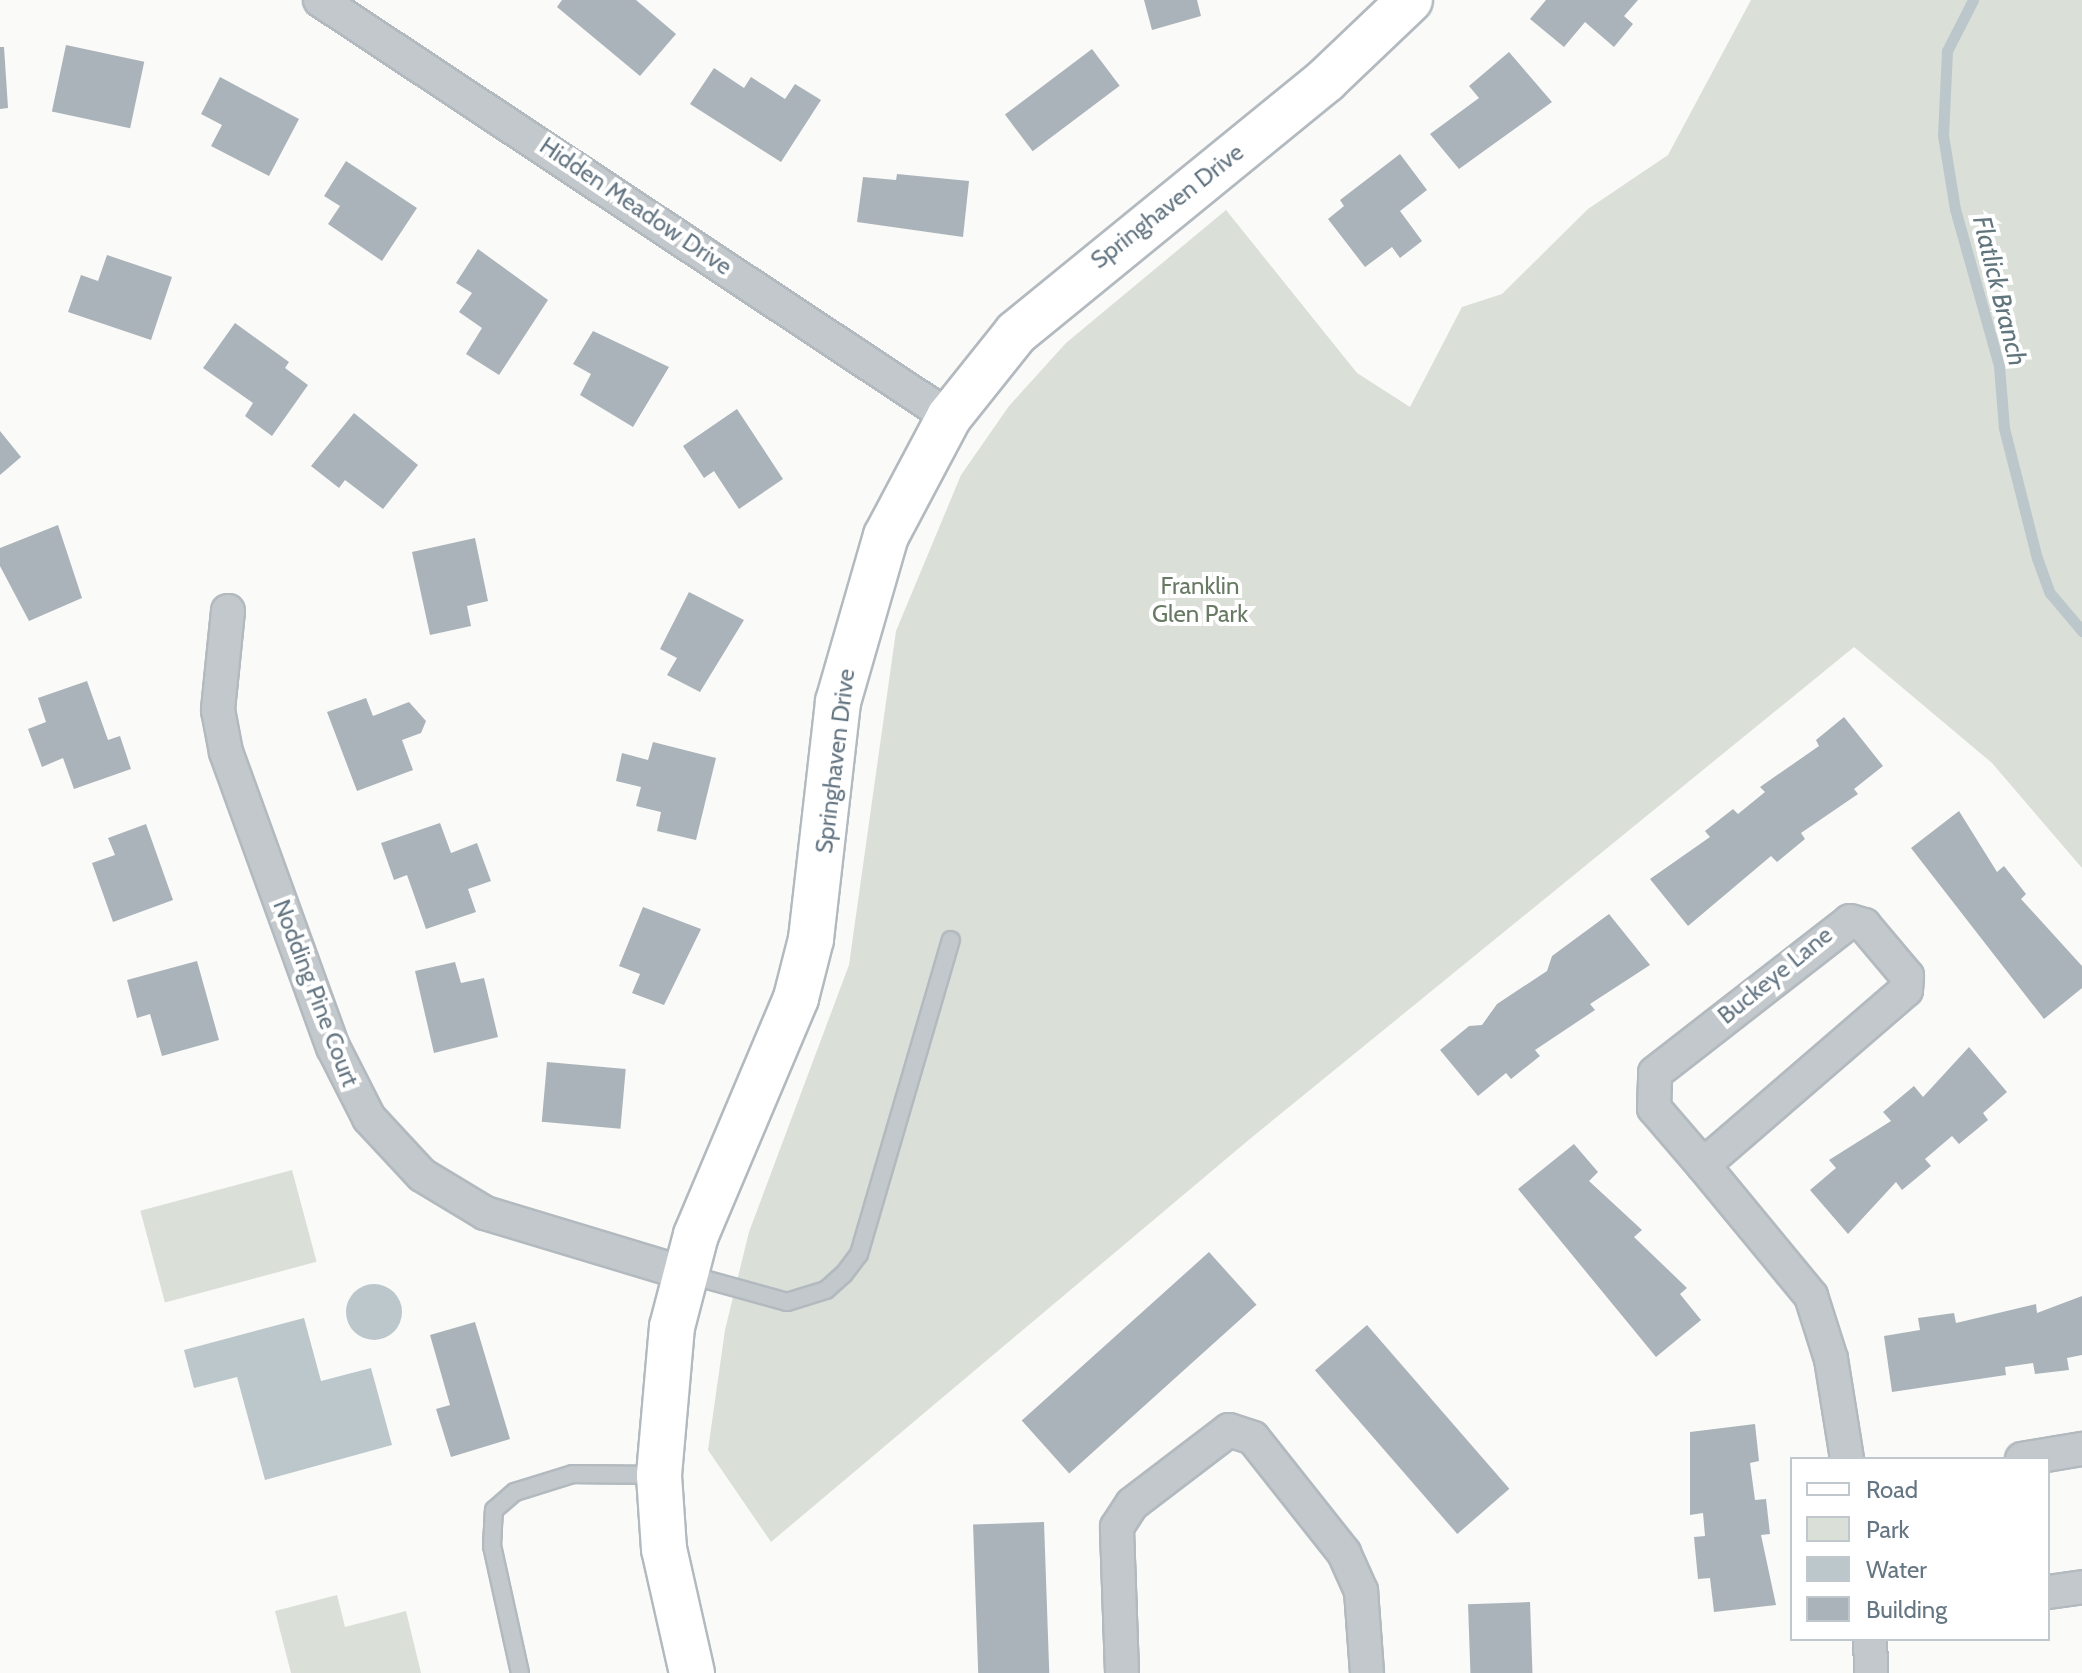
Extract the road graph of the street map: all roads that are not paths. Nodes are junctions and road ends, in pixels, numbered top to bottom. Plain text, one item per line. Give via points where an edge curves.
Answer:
1 (320, 0) edge
2 (1397, 5) edge
3 (949, 417) junction
4 (228, 611) dead end
5 (951, 940) dead end
6 (1703, 1165) junction
7 (684, 1273) junction
8 (2082, 1449) edge
9 (1847, 1457) edge
10 (2034, 1457) edge
11 (659, 1475) junction
12 (2082, 1587) edge
13 (2050, 1592) edge
14 (1870, 1641) edge
15 (520, 1673) edge
16 (692, 1673) edge
17 (1122, 1673) edge
18 (1367, 1673) edge
19 (1871, 1673) edge

1 - 3 street, Hidden Meadow Drive
2 - 3 street, Springhaven Drive via 1268,128 1091,265 1016,333
3 - 7 street, Springhaven Drive via 866,590 838,702 811,939 796,998
4 - 7 street, Nodding Pine Court via 218,710 226,752 333,1047 369,1118 422,1175 485,1213
5 - 7 lane via 859,1254 844,1274 826,1290 787,1302
6 - 6 street, Buckeye Lane via 1897,1003 1907,976 1864,925 1837,924 1655,1073 1654,1108
6 - 9 street, Buckeye Lane via 1811,1296 1826,1336
7 - 11 street, Springhaven Drive
8 - 10 street
11 - 15 lane via 573,1474 515,1492 494,1510 492,1546
11 - 16 street, Springhaven Drive via 664,1549
12 - 13 street
14 - 19 street
17 - 18 street via 1117,1527 1132,1504 1229,1430 1253,1438 1344,1553 1361,1591

